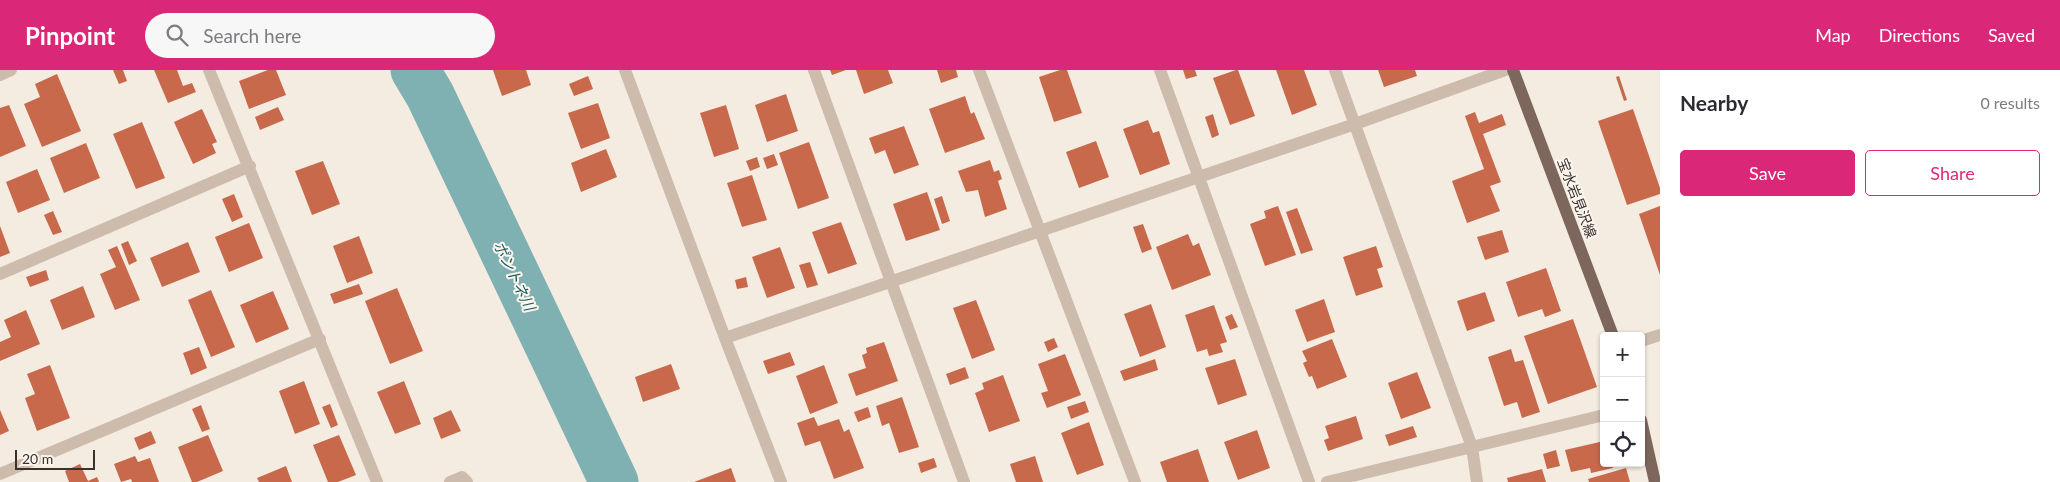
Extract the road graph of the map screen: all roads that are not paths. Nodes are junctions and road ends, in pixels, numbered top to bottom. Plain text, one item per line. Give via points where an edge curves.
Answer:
1 (11, 70) edge
2 (209, 70) edge
3 (625, 70) edge
4 (814, 70) edge
5 (979, 70) edge
6 (1160, 70) edge
7 (1335, 70) edge
8 (1505, 70) edge
9 (1513, 70) edge
10 (0, 75) edge
11 (1355, 124) junction
12 (250, 166) junction
13 (1198, 177) junction
14 (1040, 230) junction
15 (0, 274) edge
16 (891, 281) junction
17 (1611, 332) edge
18 (1660, 335) edge
19 (725, 338) junction
20 (320, 339) junction
21 (1645, 340) edge
22 (1600, 416) edge
23 (1642, 422) edge
24 (1472, 447) junction
25 (0, 474) edge
26 (1656, 474) edge
27 (377, 482) edge
28 (450, 482) edge
29 (467, 482) edge
30 (781, 482) edge
31 (964, 482) edge
32 (1135, 482) edge
33 (1309, 482) edge
34 (1327, 482) edge
35 (1478, 482) edge

1 - 10 street
2 - 12 street
3 - 19 street
4 - 16 street
5 - 14 street
6 - 13 street
7 - 11 street
8 - 11 street
9 - 17 main road, 宝水岩見沢線
11 - 13 street
11 - 24 street
12 - 15 street
12 - 20 street
13 - 14 street
13 - 33 street
14 - 16 street
14 - 32 street
16 - 19 street
16 - 31 street
18 - 21 street
19 - 30 street
20 - 25 street
20 - 27 street
22 - 24 street
23 - 26 main road
24 - 34 street
24 - 35 street
28 - 29 street via 462,477

